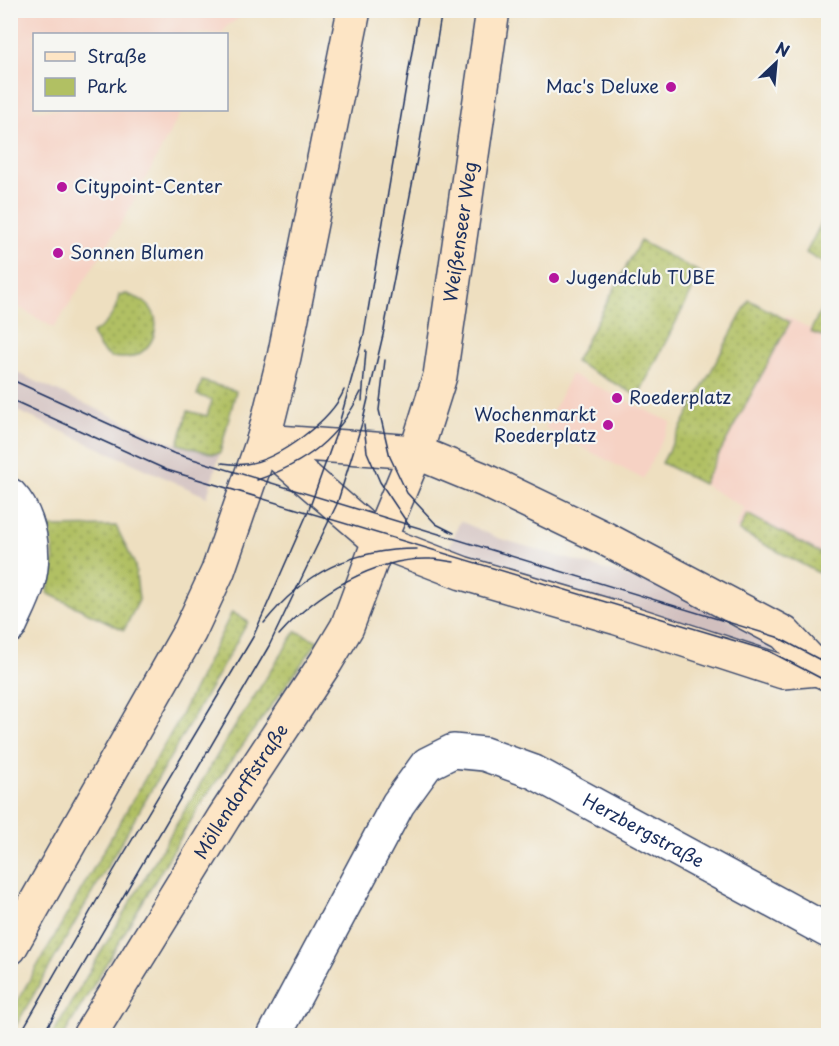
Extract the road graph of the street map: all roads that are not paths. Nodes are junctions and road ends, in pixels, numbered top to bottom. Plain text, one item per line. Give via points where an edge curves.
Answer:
1 (354, 10) edge
2 (493, 10) edge
3 (263, 441) junction
4 (416, 452) junction
5 (10, 495) edge
6 (379, 541) junction
7 (10, 626) edge
8 (823, 672) edge
9 (828, 931) edge
10 (10, 948) edge
11 (89, 1035) edge
12 (274, 1035) edge

1 - 3 main road via 290,333
2 - 4 main road, Weißenseer Weg via 440,376
3 - 4 main road
3 - 6 main road
3 - 10 main road via 218,571 190,631
4 - 6 main road
4 - 8 main road via 603,537 784,633
5 - 7 street via 25,519 32,550 28,583
6 - 8 main road via 462,573 783,672
6 - 11 main road, Möllendorffstraße via 347,627
9 - 12 street, Herzbergstraße via 534,772 484,754 453,751 427,764 398,804

